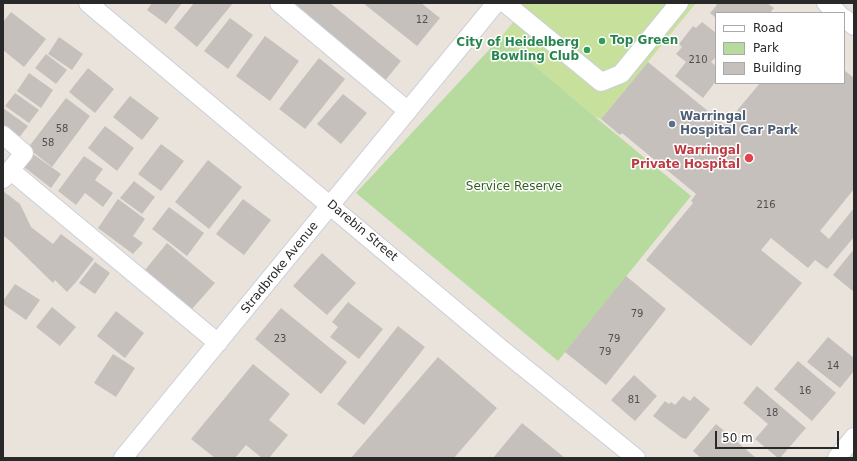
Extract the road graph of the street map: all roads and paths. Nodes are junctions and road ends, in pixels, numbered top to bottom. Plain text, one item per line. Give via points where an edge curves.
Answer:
1 (88, 3) edge
2 (279, 3) edge
3 (496, 3) edge
4 (505, 3) edge
5 (679, 3) edge
6 (826, 3) edge
7 (837, 12) edge
8 (845, 19) edge
9 (854, 26) edge
10 (408, 111) junction
11 (3, 135) edge
12 (6, 174) edge
13 (331, 206) junction
14 (218, 343) junction
15 (854, 437) edge
16 (123, 458) edge
17 (636, 458) edge
18 (837, 458) edge

1 - 13 street, Darebin Street
2 - 10 street
3 - 10 street, Stradbroke Avenue
4 - 5 street via 601,82 621,74
6 - 7 street
8 - 9 street
10 - 13 street, Stradbroke Avenue
11 - 12 street via 24,153
12 - 14 street
13 - 14 street, Stradbroke Avenue
13 - 17 street, Darebin Street
14 - 16 street, Stradbroke Avenue
15 - 18 street

